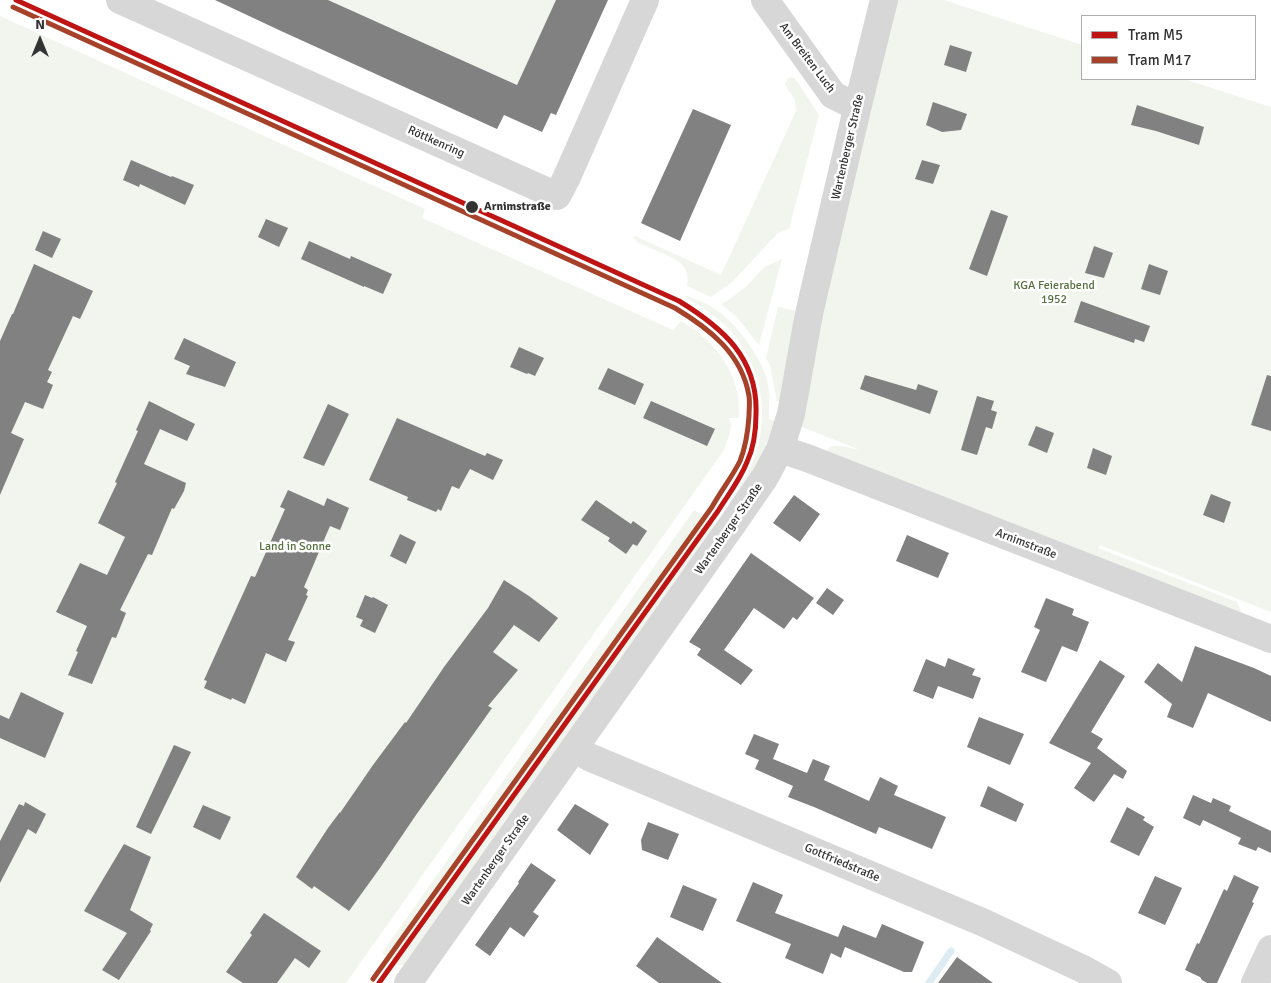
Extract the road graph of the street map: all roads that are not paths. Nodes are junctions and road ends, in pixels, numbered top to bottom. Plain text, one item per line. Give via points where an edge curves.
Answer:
1 (120, 0) edge
2 (645, 0) edge
3 (765, 0) edge
4 (884, 0) edge
5 (858, 105) junction
6 (780, 449) junction
7 (1271, 639) edge
8 (574, 748) junction
9 (1271, 949) edge
10 (418, 980) edge
11 (1108, 983) edge
12 (1255, 983) edge

1 - 2 street, Röttkenring via 557,196
3 - 5 street, Am Breiten Luch via 833,95
4 - 5 street, Wartenberger Straße
5 - 6 street, Wartenberger Straße via 808,319 791,414
6 - 7 street, Arnimstraße
6 - 8 street, Wartenberger Straße via 734,522
8 - 10 street, Wartenberger Straße
8 - 11 street, Gottfriedstraße via 982,922
9 - 12 street

